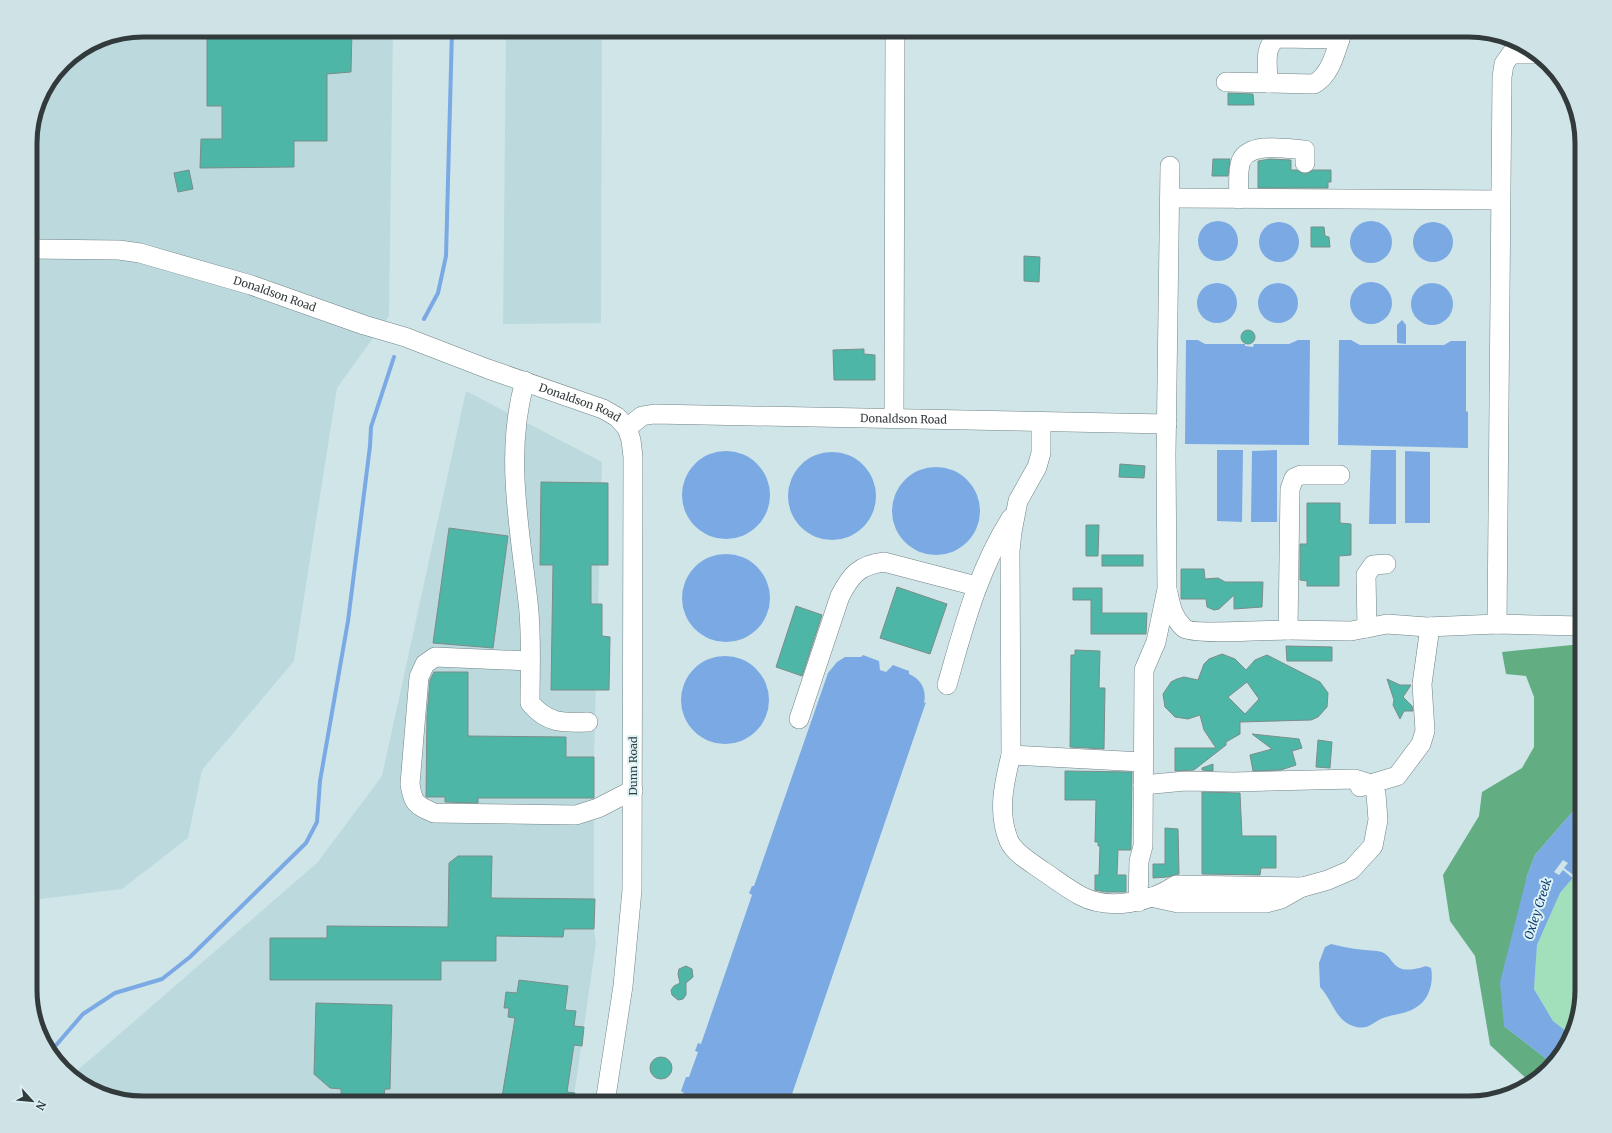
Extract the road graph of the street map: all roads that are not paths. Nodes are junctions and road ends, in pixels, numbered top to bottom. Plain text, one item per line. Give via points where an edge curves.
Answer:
1 (896, 37) edge
2 (1299, 37) edge
3 (1341, 37) edge
4 (1526, 54) edge
5 (1226, 82) dead end
6 (1268, 83) junction
7 (1305, 164) dead end
8 (1170, 166) dead end
9 (1170, 198) junction
10 (1239, 199) junction
11 (1500, 200) junction
12 (37, 249) edge
13 (525, 381) junction
14 (901, 418) junction
15 (1041, 422) junction
16 (1167, 424) junction
17 (627, 428) junction
18 (1340, 475) dead end
19 (1016, 510) junction
20 (1386, 564) dead end
21 (976, 586) junction
22 (1167, 590) junction
23 (1497, 624) junction
24 (1575, 626) edge
25 (1430, 627) junction
26 (1367, 628) junction
27 (1288, 630) junction
28 (529, 661) junction
29 (947, 684) dead end
30 (799, 719) dead end
31 (588, 722) dead end
32 (1011, 755) junction
33 (1143, 762) junction
34 (1143, 785) junction
35 (1373, 789) junction
36 (633, 790) junction
37 (1144, 900) junction
38 (606, 1096) edge

1 - 14 street
2 - 6 street via 1277,38 1272,41 1268,48
3 - 6 street via 1327,72 1321,80 1314,84
4 - 11 street via 1511,54 1504,64
5 - 6 street
7 - 10 street via 1306,150 1258,148 1250,151 1241,160
8 - 9 street
9 - 10 street
9 - 16 street
10 - 11 street
11 - 23 street
12 - 13 street, Donaldson Road via 119,250 167,260 251,285 405,337
13 - 17 street, Donaldson Road via 603,409 617,417
13 - 28 street via 516,415 516,483 528,603
14 - 15 street, Donaldson Road
14 - 17 street, Donaldson Road via 654,414 642,416
15 - 16 street, Donaldson Road
15 - 19 street via 1041,453
16 - 22 street
17 - 36 street, Dunn Road via 632,440 633,457
18 - 27 street via 1301,475 1294,478 1290,488
19 - 21 street via 996,543
19 - 32 street via 1010,551
20 - 26 street via 1373,565 1366,575
21 - 29 street
21 - 30 street via 884,562 872,563 860,569 848,580 840,596
22 - 27 street via 1173,614 1185,629 1200,632
22 - 33 street via 1156,642 1144,670
23 - 24 street
23 - 25 street
25 - 26 street via 1387,624
25 - 35 street via 1422,684 1426,732 1421,744 1396,776
26 - 27 street via 1351,631
28 - 31 street via 530,703 537,712 548,719 563,723
28 - 36 street via 435,657 425,664 419,677 410,784 412,800 419,807 434,813 576,815 598,808
32 - 33 street
32 - 37 street via 1004,784 1003,822 1010,842 1024,858 1081,896 1098,902
33 - 34 street
34 - 35 street via 1174,792 1248,793 1284,788
34 - 37 street via 1143,846 1139,861
35 - 37 street via 1378,820 1373,846 1351,870 1328,880 1303,886 1176,885 1164,894
36 - 38 street, Dunn Road via 630,928

